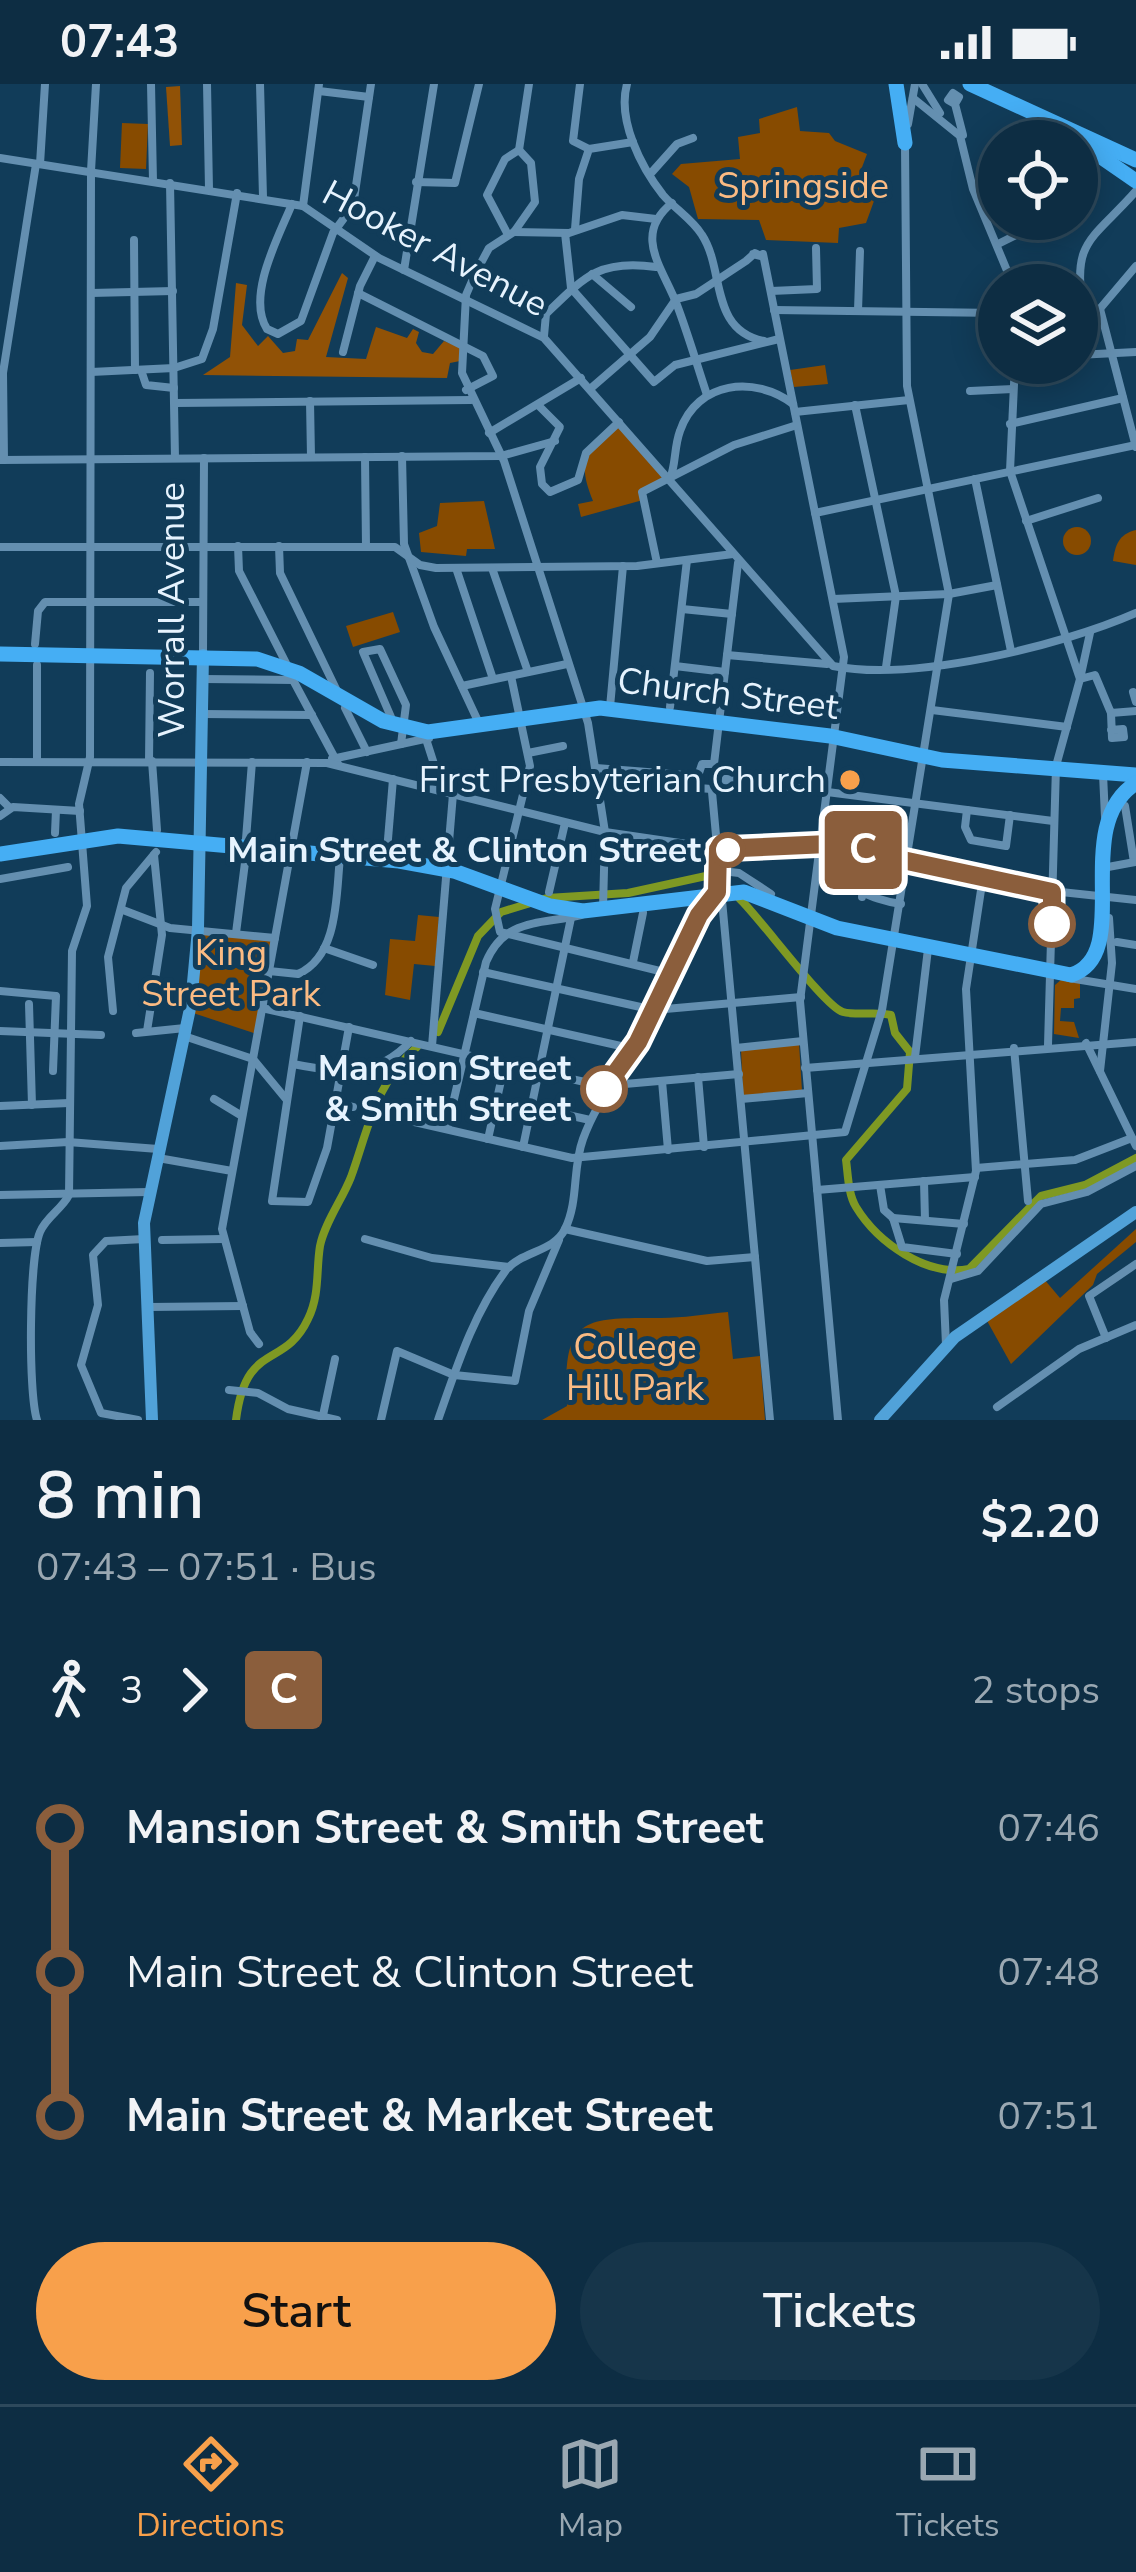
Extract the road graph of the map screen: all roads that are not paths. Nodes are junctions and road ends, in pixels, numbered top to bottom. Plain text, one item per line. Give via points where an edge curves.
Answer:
1 (46, 84) edge
2 (96, 84) edge
3 (151, 84) edge
4 (207, 84) edge
5 (260, 84) edge
6 (370, 84) edge
7 (434, 84) edge
8 (478, 84) edge
9 (529, 84) edge
10 (580, 84) edge
11 (627, 84) edge
12 (970, 84) edge
13 (986, 84) edge
14 (908, 86) edge
15 (319, 87) edge
16 (369, 97) junction
17 (955, 104) dead end
18 (1049, 120) edge
19 (954, 128) junction
20 (693, 138) dead end
21 (1098, 141) edge
22 (634, 142) junction
23 (905, 143) joint
24 (589, 148) junction
25 (964, 148) junction
26 (519, 150) junction
27 (1098, 154) edge
28 (1135, 157) edge
29 (0, 158) edge
30 (38, 164) junction
31 (91, 171) junction
32 (652, 172) junction
33 (153, 181) junction
34 (1136, 181) edge
35 (416, 182) junction
36 (170, 183) junction
37 (209, 189) junction
38 (1136, 190) edge
39 (237, 193) junction
40 (263, 197) junction
41 (292, 203) junction
42 (672, 203) junction
43 (303, 206) junction
44 (656, 220) junction
45 (337, 228) junction
46 (570, 231) junction
47 (510, 233) junction
48 (134, 240) dead end
49 (1006, 240) edge
50 (998, 244) junction
51 (814, 248) dead end
52 (375, 256) junction
53 (1005, 264) edge
54 (1078, 264) edge
55 (1136, 266) edge
56 (656, 267) junction
57 (404, 270) junction
58 (592, 274) junction
59 (715, 282) junction
60 (814, 289) junction
61 (572, 290) junction
62 (134, 291) junction
63 (172, 291) junction
64 (771, 291) junction
65 (859, 292) dead end
66 (91, 293) junction
67 (358, 293) junction
68 (466, 299) junction
69 (675, 300) junction
70 (631, 307) dead end
71 (1100, 309) joint
72 (774, 310) junction
73 (814, 310) junction
74 (858, 311) junction
75 (905, 312) junction
76 (978, 314) edge
77 (544, 338) junction
78 (775, 340) junction
79 (464, 345) junction
80 (344, 352) dead end
81 (1136, 352) edge
82 (1111, 353) junction
83 (1098, 354) edge
84 (629, 355) junction
85 (695, 360) junction
86 (174, 368) junction
87 (138, 370) junction
88 (91, 372) junction
89 (581, 378) junction
90 (1013, 384) edge
91 (174, 388) junction
92 (590, 389) junction
93 (1013, 389) junction
94 (970, 391) dead end
95 (469, 395) junction
96 (707, 395) junction
97 (1123, 398) junction
98 (909, 400) junction
99 (310, 401) junction
100 (175, 403) junction
101 (538, 405) junction
102 (855, 405) junction
103 (794, 408) junction
104 (619, 422) junction
105 (1010, 424) junction
106 (797, 425) junction
107 (489, 433) junction
108 (555, 441) junction
109 (1136, 446) edge
110 (402, 456) junction
111 (501, 456) junction
112 (310, 457) junction
113 (365, 457) junction
114 (175, 458) junction
115 (204, 458) junction
116 (91, 459) junction
117 (2, 460) edge
118 (1010, 471) junction
119 (975, 479) junction
120 (669, 481) junction
121 (928, 489) junction
122 (1098, 497) dead end
123 (875, 500) junction
124 (815, 513) junction
125 (1026, 521) junction
126 (203, 545) junction
127 (91, 546) junction
128 (238, 546) junction
129 (279, 546) junction
130 (0, 547) edge
131 (366, 547) junction
132 (409, 554) junction
133 (735, 558) junction
134 (687, 560) junction
135 (657, 563) junction
136 (623, 566) junction
137 (535, 567) junction
138 (456, 568) junction
139 (492, 568) junction
140 (997, 585) junction
141 (950, 594) junction
142 (896, 596) junction
143 (833, 599) junction
144 (91, 602) junction
145 (203, 602) junction
146 (682, 609) junction
147 (732, 614) junction
148 (1136, 614) edge
149 (1090, 633) junction
150 (1066, 639) junction
151 (35, 644) dead end
152 (277, 647) junction
153 (1011, 651) junction
154 (0, 654) edge
155 (91, 654) junction
156 (727, 655) junction
157 (202, 656) junction
158 (262, 660) junction
159 (567, 664) junction
160 (828, 664) junction
161 (37, 665) dead end
162 (939, 665) junction
163 (675, 666) junction
164 (886, 667) junction
165 (844, 668) junction
166 (528, 672) junction
167 (725, 672) junction
168 (150, 673) dead end
169 (291, 674) junction
170 (321, 676) junction
171 (511, 676) junction
172 (202, 679) junction
173 (493, 679) junction
174 (1080, 679) junction
175 (462, 686) junction
176 (610, 701) junction
177 (1135, 702) edge
178 (343, 703) junction
179 (582, 707) junction
180 (670, 707) dead end
181 (377, 709) junction
182 (932, 710) junction
183 (1111, 713) junction
184 (202, 714) junction
185 (312, 715) junction
186 (520, 719) junction
187 (719, 723) junction
188 (1067, 728) junction
189 (473, 729) junction
190 (1112, 730) dead end
191 (454, 732) junction
192 (411, 737) junction
193 (837, 738) junction
194 (563, 746) dead end
195 (367, 752) junction
196 (528, 753) junction
197 (926, 757) junction
198 (37, 761) junction
199 (87, 761) junction
200 (151, 761) junction
201 (0, 762) edge
202 (201, 762) junction
203 (252, 762) junction
204 (311, 762) junction
205 (336, 762) junction
206 (714, 764) junction
207 (596, 768) junction
208 (1055, 770) junction
209 (1103, 774) junction
210 (698, 776) junction
211 (393, 779) junction
212 (726, 779) junction
213 (1136, 779) edge
214 (712, 792) junction
215 (448, 793) junction
216 (830, 793) junction
217 (0, 798) edge
218 (918, 804) junction
219 (1125, 806) dead end
220 (10, 808) junction
221 (56, 810) junction
222 (967, 810) junction
223 (80, 811) junction
224 (519, 811) junction
225 (1010, 815) junction
226 (0, 816) edge
227 (1054, 821) junction
228 (565, 823) junction
229 (157, 830) dead end
230 (605, 832) junction
231 (55, 833) dead end
232 (83, 838) junction
233 (200, 843) junction
234 (247, 843) junction
235 (824, 844) junction
236 (1107, 848) junction
237 (718, 849) junction
238 (387, 850) dead end
239 (292, 851) junction
240 (867, 851) junction
241 (55, 853) dead end
242 (0, 854) edge
243 (340, 856) junction
244 (909, 858) junction
245 (1135, 861) edge
246 (68, 867) dead end
247 (1108, 867) junction
248 (55, 868) junction
249 (446, 869) junction
250 (720, 871) junction
251 (983, 877) junction
252 (0, 879) edge
253 (819, 879) junction
254 (501, 887) junction
255 (758, 892) junction
256 (1052, 892) junction
257 (862, 897) junction
258 (540, 898) junction
259 (714, 899) junction
260 (1109, 899) junction
261 (1136, 900) edge
262 (901, 904) junction
263 (595, 907) junction
264 (123, 910) junction
265 (644, 913) dead end
266 (1109, 918) junction
267 (158, 920) junction
268 (698, 920) junction
269 (724, 920) junction
270 (814, 920) junction
271 (198, 929) junction
272 (236, 933) junction
273 (504, 934) junction
274 (275, 938) junction
275 (895, 940) junction
276 (1117, 942) dead end
277 (1136, 945) edge
278 (928, 947) junction
279 (324, 948) junction
280 (566, 948) junction
281 (970, 956) junction
282 (633, 962) junction
283 (373, 965) dead end
284 (268, 971) junction
285 (483, 972) junction
286 (1053, 973) junction
287 (672, 974) junction
288 (1107, 986) junction
289 (557, 988) junction
290 (1136, 989) edge
291 (0, 991) edge
292 (23, 992) junction
293 (35, 992) junction
294 (801, 997) junction
295 (29, 1004) junction
296 (732, 1004) junction
297 (262, 1008) junction
298 (654, 1010) junction
299 (113, 1012) dead end
300 (474, 1013) junction
301 (300, 1016) junction
302 (349, 1028) junction
303 (548, 1030) junction
304 (0, 1031) edge
305 (147, 1031) junction
306 (185, 1032) junction
307 (27, 1033) junction
308 (136, 1033) dead end
309 (55, 1035) junction
310 (101, 1035) dead end
311 (74, 1036) junction
312 (412, 1041) junction
313 (803, 1041) junction
314 (1085, 1042) junction
315 (1100, 1042) junction
316 (1136, 1042) edge
317 (1048, 1045) junction
318 (432, 1046) junction
319 (736, 1048) junction
320 (1014, 1048) junction
321 (634, 1049) junction
322 (970, 1052) junction
323 (465, 1053) junction
324 (913, 1058) junction
325 (253, 1059) junction
326 (866, 1062) junction
327 (505, 1063) junction
328 (293, 1064) junction
329 (1098, 1066) junction
330 (805, 1067) junction
331 (53, 1071) dead end
332 (540, 1071) junction
333 (341, 1072) junction
334 (739, 1074) junction
335 (698, 1077) junction
336 (662, 1081) junction
337 (608, 1085) junction
338 (808, 1093) junction
339 (214, 1099) dead end
340 (287, 1100) junction
341 (741, 1100) junction
342 (69, 1103) junction
343 (335, 1103) junction
344 (32, 1105) junction
345 (0, 1106) edge
346 (353, 1107) dead end
347 (532, 1107) junction
348 (375, 1113) dead end
349 (242, 1116) junction
350 (590, 1120) junction
351 (447, 1129) junction
352 (812, 1137) junction
353 (488, 1139) junction
354 (68, 1142) junction
355 (1134, 1142) edge
356 (745, 1143) junction
357 (0, 1146) edge
358 (523, 1147) junction
359 (704, 1147) junction
360 (668, 1150) junction
361 (157, 1153) junction
362 (577, 1158) junction
363 (1025, 1164) junction
364 (1136, 1166) edge
365 (232, 1171) junction
366 (976, 1172) junction
367 (924, 1181) junction
368 (880, 1185) junction
369 (817, 1190) junction
370 (148, 1192) junction
371 (69, 1195) junction
372 (0, 1196) edge
373 (1028, 1202) dead end
374 (1136, 1212) edge
375 (892, 1218) junction
376 (925, 1220) junction
377 (964, 1224) junction
378 (562, 1233) junction
379 (144, 1239) junction
380 (223, 1239) junction
381 (365, 1239) dead end
382 (162, 1240) dead end
383 (0, 1243) edge
384 (37, 1243) junction
385 (957, 1254) junction
386 (755, 1257) junction
387 (1136, 1264) edge
388 (509, 1267) junction
389 (952, 1274) junction
390 (243, 1306) junction
391 (147, 1307) junction
392 (1136, 1325) edge
393 (1106, 1338) junction
394 (259, 1344) dead end
395 (946, 1345) junction
396 (335, 1359) dead end
397 (454, 1375) junction
398 (238, 1390) dead end
399 (998, 1407) dead end
400 (297, 1416) edge
401 (323, 1419) edge
402 (37, 1420) edge
403 (138, 1420) edge
404 (152, 1420) edge
405 (338, 1420) edge
406 (381, 1420) edge
407 (437, 1420) edge
408 (770, 1420) edge
409 (838, 1420) edge
410 (880, 1420) edge

1 - 30 street
2 - 31 street
3 - 33 street
4 - 37 street
5 - 40 street
6 - 16 street
7 - 35 street
8 - 35 street via 452,184
9 - 26 street
10 - 24 street via 573,141
11 - 22 street via 622,104
12 - 18 highway
13 - 28 highway
14 - 19 street
14 - 19 street
14 - 23 highway
15 - 16 street
15 - 43 street
16 - 45 street via 356,195
17 - 25 street
19 - 25 street
20 - 32 street
21 - 28 highway
22 - 24 street
22 - 32 street
23 - 75 street
24 - 46 street
25 - 50 street
26 - 47 street via 529,158 537,196
26 - 47 street via 505,159 488,195
27 - 34 highway
29 - 30 street, Hooker Avenue
30 - 31 street, Hooker Avenue
30 - 117 street via 3,373
31 - 33 street, Hooker Avenue
31 - 66 street
32 - 42 street
33 - 36 street, Hooker Avenue
35 - 57 street
36 - 37 street, Hooker Avenue
36 - 63 street
37 - 39 street, Hooker Avenue
38 - 54 street via 1098,227
39 - 40 street, Hooker Avenue
39 - 86 street via 209,345 197,363
40 - 41 street, Hooker Avenue
41 - 43 street, Hooker Avenue
41 - 45 street via 260,311 278,334 298,326
42 - 44 street
42 - 59 street via 703,236
43 - 45 street, Hooker Avenue
44 - 46 street via 607,217
44 - 56 street
45 - 52 street, Hooker Avenue
46 - 47 street
46 - 61 street
47 - 68 street via 486,253
48 - 62 street
49 - 50 street
50 - 53 street
51 - 60 street
52 - 57 street, Hooker Avenue
52 - 67 street
55 - 71 street
56 - 58 street via 613,262
56 - 69 street
57 - 68 street, Hooker Avenue
58 - 61 street
58 - 70 street
59 - 64 street via 758,254
59 - 69 street
59 - 78 street via 740,330
60 - 64 street
60 - 73 street
61 - 77 street via 546,314
61 - 84 street
62 - 63 street
62 - 66 street
62 - 87 street
63 - 86 street
64 - 72 street
65 - 74 street
66 - 88 street
67 - 79 street
67 - 80 street
68 - 77 street, Hooker Avenue
68 - 79 street
69 - 84 street
69 - 85 street
71 - 82 street
72 - 73 street
72 - 78 street
73 - 74 street
74 - 75 street
75 - 76 street
75 - 98 street
77 - 89 street, Hooker Avenue
78 - 85 street
78 - 103 street
79 - 95 street
79 - 95 street via 494,371
81 - 82 street
82 - 83 street
82 - 97 street
84 - 85 street via 654,382
84 - 92 street
85 - 96 street
86 - 87 street
86 - 91 street
87 - 88 street
87 - 91 street via 146,385
88 - 116 street
89 - 92 street, Hooker Avenue
89 - 101 street
90 - 93 street
91 - 100 street
92 - 104 street, Hooker Avenue
93 - 94 street
93 - 105 street
95 - 99 street
95 - 107 street
96 - 103 street via 757,386
96 - 120 street via 682,425
97 - 105 street
97 - 109 street
98 - 102 street
98 - 121 street
99 - 100 street
99 - 112 street
100 - 114 street
101 - 107 street
101 - 108 street via 559,422
102 - 103 street
102 - 123 street
103 - 106 street
104 - 108 street via 586,453 578,481 554,493 540,473
104 - 120 street, Hooker Avenue
105 - 118 street
106 - 120 street via 734,445
106 - 124 street
107 - 111 street
108 - 111 street
109 - 118 street
110 - 111 street
110 - 113 street
110 - 132 street
111 - 137 street
112 - 113 street
112 - 115 street
113 - 131 street
114 - 115 street
114 - 116 street
115 - 126 street, Worrall Avenue
116 - 117 street
116 - 127 street
118 - 119 street
118 - 125 street
119 - 121 street
119 - 140 street
120 - 133 street, Hooker Avenue
120 - 135 street via 642,492
121 - 123 street
121 - 141 street
122 - 125 street
123 - 124 street
123 - 142 street
124 - 143 street
125 - 150 street
126 - 127 street
126 - 128 street
126 - 145 street, Worrall Avenue
127 - 130 street
127 - 144 street
128 - 129 street
128 - 152 street via 239,572
129 - 131 street
129 - 170 street via 280,574
131 - 132 street
132 - 138 street via 426,567
132 - 175 street
133 - 134 street
133 - 147 street
133 - 160 street, Hooker Avenue
134 - 135 street
134 - 146 street
135 - 136 street
136 - 137 street
136 - 176 street
137 - 139 street
137 - 159 street
138 - 139 street
138 - 173 street
139 - 166 street
140 - 141 street
140 - 153 street
141 - 142 street
141 - 162 street
142 - 143 street
142 - 164 street
143 - 165 street
144 - 145 street
144 - 151 street via 49,602 38,611
144 - 155 street
145 - 157 street, Worrall Avenue
146 - 147 street
146 - 163 street
147 - 156 street
148 - 149 street
149 - 150 street
149 - 174 street
150 - 153 street
150 - 174 street
152 - 158 street
152 - 169 street
153 - 162 street
154 - 155 highway
155 - 157 highway
155 - 199 street
156 - 160 street
156 - 167 street
157 - 158 highway
157 - 172 main road, Worrall Avenue
158 - 169 highway
159 - 166 street
159 - 179 street
160 - 165 street
161 - 198 street
162 - 164 street
162 - 182 street
163 - 167 street
163 - 180 street
164 - 165 street
165 - 193 street
166 - 171 street
167 - 187 street
168 - 200 street
169 - 170 highway
169 - 172 street
169 - 185 street
170 - 178 highway
171 - 173 street
171 - 186 street
172 - 184 main road, Worrall Avenue
173 - 175 street
174 - 183 street via 1095,675
174 - 188 street
175 - 189 street via 478,719
176 - 179 highway, Church Street
176 - 187 highway, Church Street
177 - 183 street
178 - 181 highway
178 - 195 street
179 - 186 highway, Church Street
179 - 207 street
181 - 192 highway
181 - 192 street via 361,655 382,651
182 - 188 street
182 - 197 street
183 - 190 street
184 - 185 street
184 - 202 main road, Worrall Avenue
185 - 205 street
186 - 189 highway, Church Street
186 - 196 street
187 - 193 highway, Church Street
187 - 206 street
188 - 208 street
189 - 191 highway, Church Street
191 - 192 highway
191 - 192 street, Church Street
192 - 195 street, Church Street
192 - 215 street
193 - 197 highway, Church Street
193 - 216 street
194 - 196 street
195 - 205 street, Church Street
196 - 224 street
197 - 208 highway, Church Street
197 - 218 street
198 - 199 street
198 - 201 street
199 - 200 street
199 - 223 street
200 - 202 street
200 - 229 street
202 - 203 street
202 - 233 main road, Worrall Avenue
203 - 204 street
203 - 234 street
204 - 205 street
204 - 239 street
205 - 211 street
206 - 210 street via 701,765
206 - 212 street via 725,767
207 - 210 street
207 - 230 street
208 - 209 highway, Church Street
208 - 227 street
209 - 213 highway, Church Street
209 - 236 street
210 - 214 street via 699,788
211 - 215 street
211 - 238 street
212 - 214 street via 723,790
212 - 216 street
213 - 236 highway via 1112,809
214 - 237 street
215 - 224 street
215 - 249 street
216 - 218 street
216 - 235 street
217 - 220 street
218 - 222 street
218 - 244 street
219 - 245 street
220 - 221 street
220 - 226 street
221 - 223 street
221 - 231 street
222 - 225 street
222 - 225 street via 971,841 1006,846
223 - 232 street
224 - 228 street
224 - 254 street
225 - 227 street
227 - 256 street
228 - 230 street
228 - 258 street
230 - 237 street
230 - 263 street
232 - 233 highway
232 - 242 highway
232 - 311 street via 87,906 72,951
233 - 234 highway
233 - 271 main road, Worrall Avenue
234 - 239 highway
234 - 272 street
235 - 237 street
235 - 240 street
235 - 253 street
236 - 247 highway
237 - 250 street
239 - 243 highway
239 - 274 street
240 - 244 street
240 - 257 street
241 - 248 street
243 - 249 highway
243 - 279 street
244 - 251 street
244 - 262 street
245 - 247 street
246 - 248 street
247 - 260 highway
248 - 252 street
249 - 254 highway
249 - 318 street
250 - 255 street
250 - 259 street
251 - 256 street
251 - 281 street
253 - 257 street via 851,885
253 - 270 street
254 - 258 highway
254 - 273 street via 495,916
255 - 259 highway
255 - 270 highway
256 - 260 street
256 - 286 street
257 - 262 street
258 - 263 highway
259 - 263 highway
259 - 268 street
259 - 269 street
259 - 269 street
260 - 261 street
260 - 266 highway
262 - 275 street
263 - 273 street
263 - 280 street
264 - 267 street
264 - 267 street via 130,880 155,853
264 - 299 street via 108,957
265 - 282 street
266 - 286 highway via 1096,962 1079,973
266 - 288 street
267 - 271 street
267 - 305 street
268 - 269 street via 710,912
268 - 287 street
269 - 296 street
270 - 275 highway
270 - 294 street
271 - 272 street
271 - 306 main road, Worrall Avenue via 201,961
272 - 274 street
273 - 280 street
273 - 285 street
274 - 284 street
275 - 278 highway
275 - 326 street
276 - 277 street
278 - 281 highway
278 - 324 street
279 - 283 street
279 - 284 street via 302,973
280 - 282 street
280 - 289 street
281 - 286 highway
281 - 322 street
282 - 287 street
284 - 297 street
285 - 289 street
285 - 300 street
286 - 288 street
286 - 317 street
287 - 298 street
288 - 290 street
288 - 315 street
289 - 298 street
289 - 303 street
291 - 292 street
292 - 293 street
292 - 295 street
293 - 295 street
293 - 309 street via 55,994
294 - 296 street
294 - 313 street
295 - 307 street
296 - 298 street
296 - 319 street
297 - 301 street
297 - 325 street
298 - 321 street
300 - 303 street
300 - 323 street
301 - 302 street
301 - 328 street
302 - 312 street
302 - 333 street
303 - 321 street
303 - 332 street
304 - 307 street
305 - 306 street
305 - 308 street
306 - 325 street
306 - 361 main road, Worrall Avenue
307 - 309 street
307 - 344 street
309 - 311 street
309 - 331 street
310 - 311 street
311 - 342 street
312 - 318 street
312 - 333 street via 386,1064
313 - 319 street
313 - 330 street
314 - 315 street
314 - 317 street
314 - 329 street
315 - 316 street
315 - 329 street
317 - 320 street
318 - 323 street
319 - 334 street
320 - 322 street
320 - 363 street
321 - 337 street
322 - 324 street
322 - 366 street
323 - 327 street
323 - 351 street
324 - 326 street
325 - 340 street
325 - 349 street
326 - 330 street
326 - 352 street via 845,1131
327 - 332 street
327 - 353 street
328 - 333 street
328 - 340 street
329 - 355 street
330 - 338 street
332 - 337 street
332 - 347 street
333 - 343 street
334 - 335 street
334 - 341 street
335 - 336 street
335 - 359 street
336 - 337 street
336 - 360 street
337 - 350 street
338 - 341 street
338 - 352 street
339 - 349 street
340 - 343 street via 272,1201 308,1202
341 - 356 street
342 - 344 street
342 - 354 street
343 - 346 street
344 - 345 street
347 - 350 street
347 - 358 street
348 - 351 street
349 - 365 street
350 - 362 street
351 - 353 street
352 - 356 street
352 - 369 street
353 - 358 street
354 - 357 street
354 - 361 street
354 - 371 street
355 - 363 street
356 - 359 street
356 - 386 street
358 - 362 street
359 - 360 street
360 - 362 street
361 - 365 street
361 - 370 main road, Worrall Avenue
362 - 378 street
363 - 366 street
363 - 373 street
364 - 389 street via 1088,1192 1041,1204 978,1271
365 - 380 street
366 - 367 street
366 - 377 street
367 - 368 street
367 - 376 street
368 - 369 street
368 - 375 street
369 - 409 street
370 - 371 street
370 - 379 main road, Worrall Avenue
371 - 372 street
371 - 384 street
374 - 395 main road
375 - 376 street
375 - 385 street via 902,1247
376 - 377 street
377 - 385 street
378 - 386 street via 707,1261
378 - 388 street
378 - 397 street via 529,1312 515,1381
379 - 391 main road, Worrall Avenue
379 - 403 street via 106,1241 95,1250 98,1305 81,1358 101,1413
380 - 382 street
380 - 390 street
381 - 388 street
383 - 384 street
384 - 402 street
385 - 389 street
386 - 408 street
387 - 393 street via 1089,1296
388 - 397 street
389 - 395 street
390 - 391 street
390 - 394 street
391 - 404 main road, Worrall Avenue
392 - 393 street
393 - 399 street
395 - 410 main road
396 - 401 street
397 - 406 street via 397,1351
397 - 407 street
398 - 400 street
400 - 401 street
401 - 405 street

